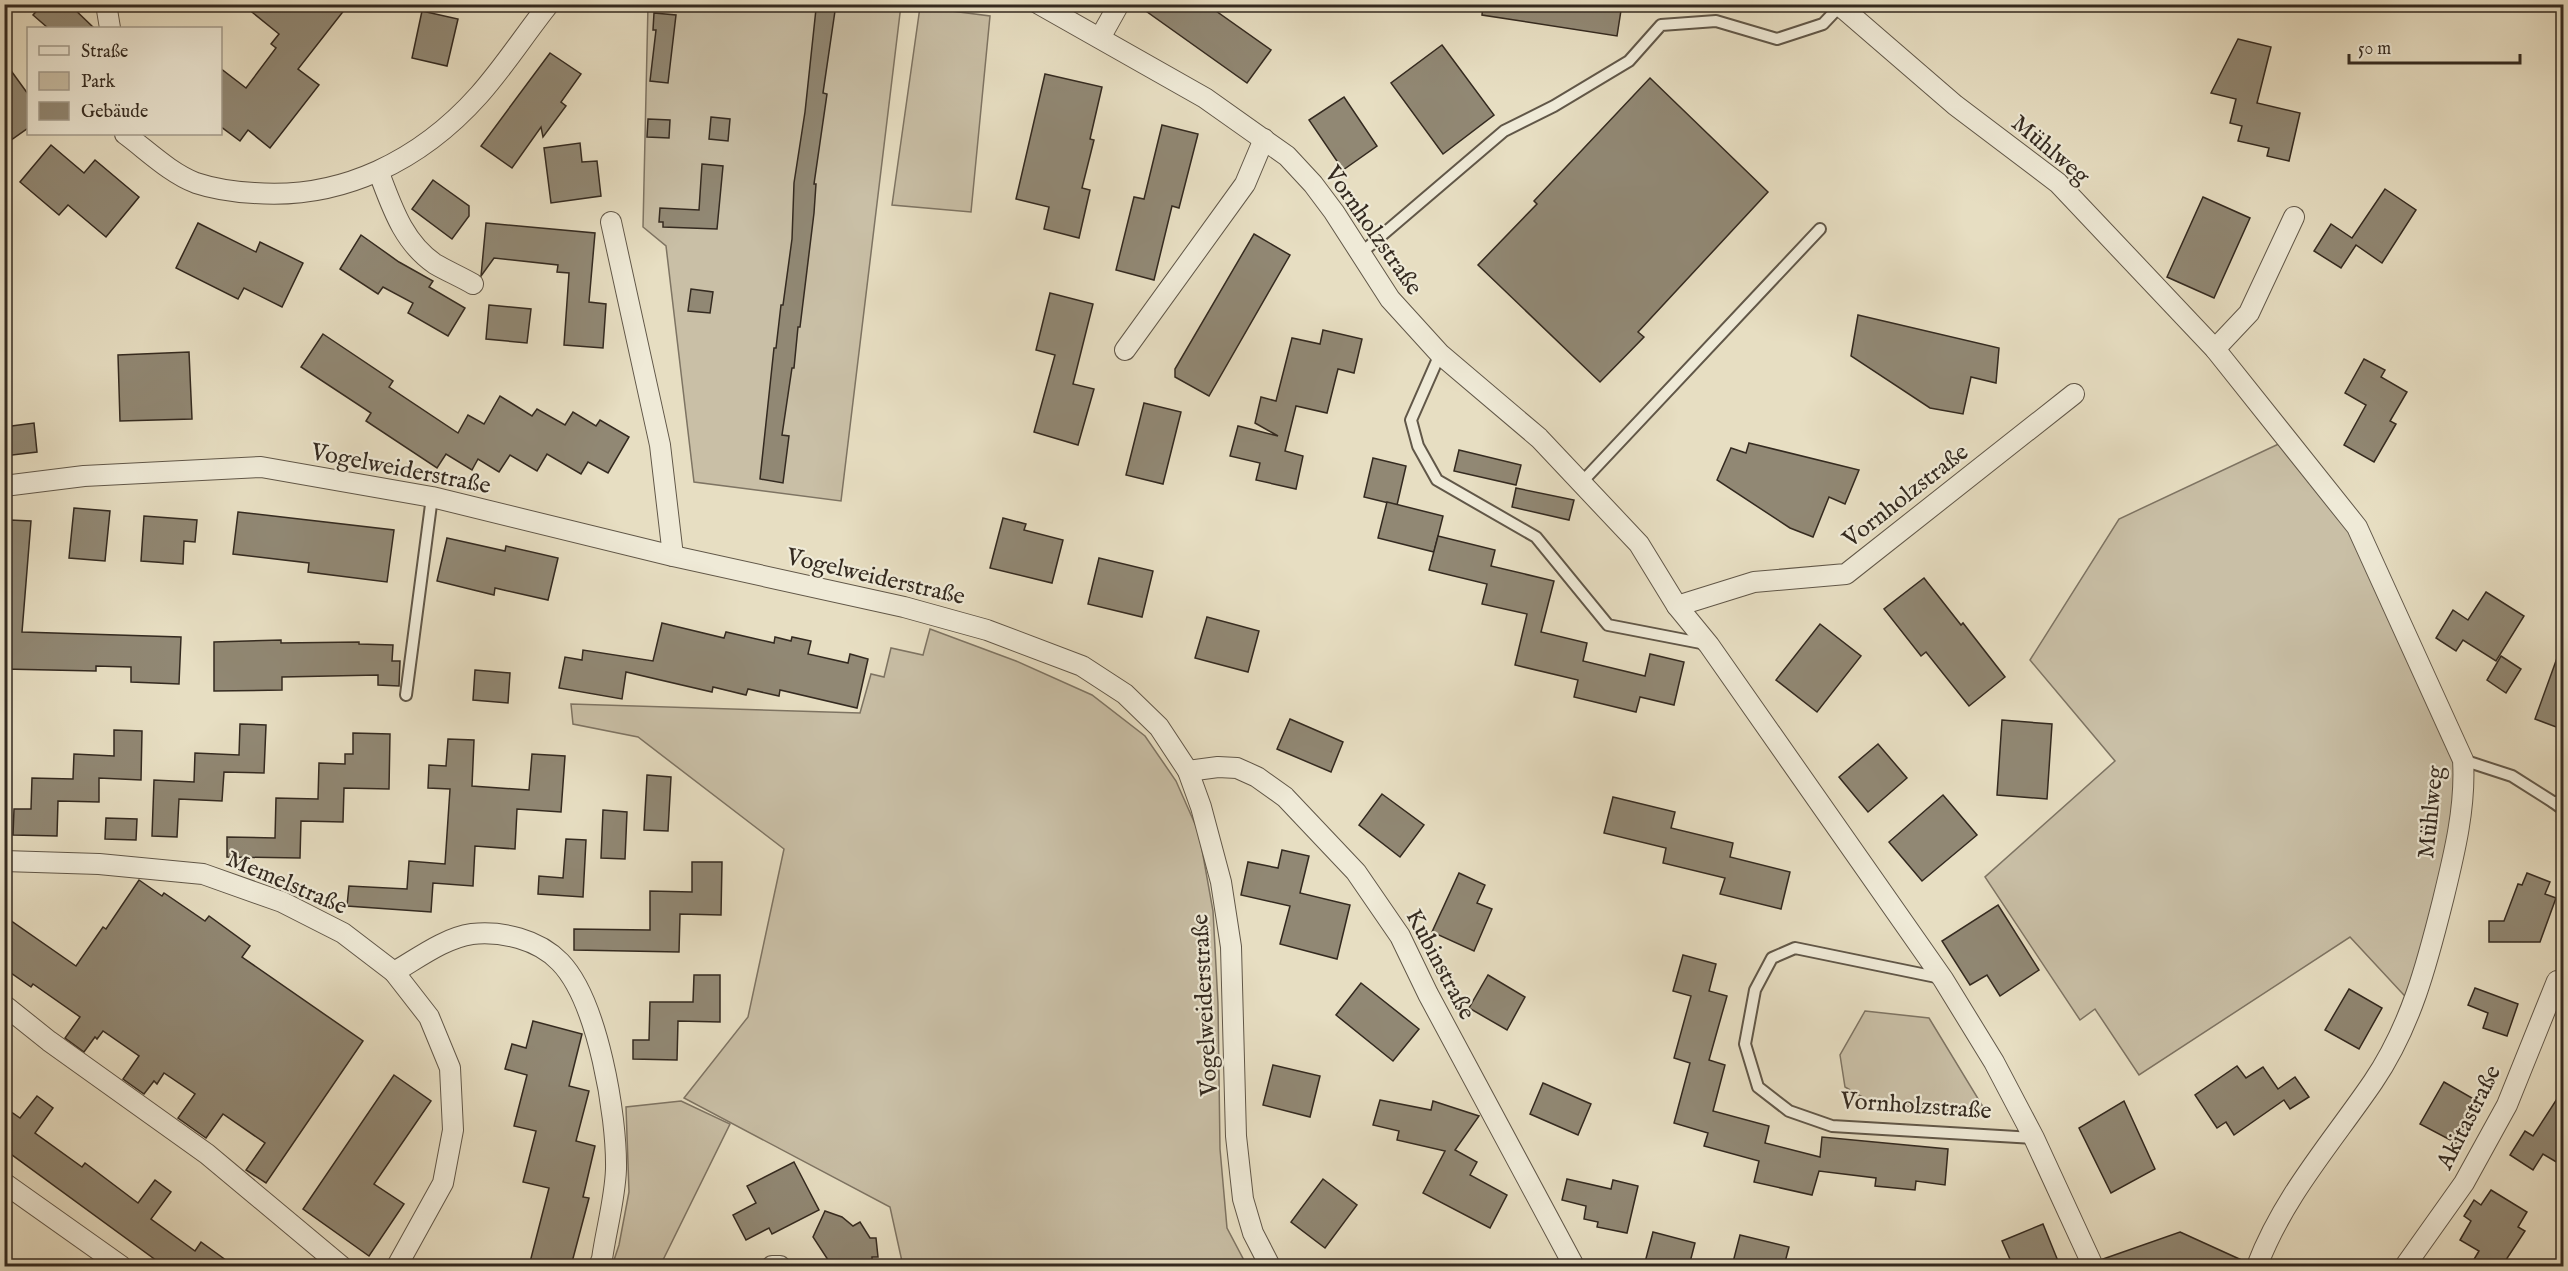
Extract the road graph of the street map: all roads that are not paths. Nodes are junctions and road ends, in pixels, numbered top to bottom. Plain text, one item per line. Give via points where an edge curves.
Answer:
1 (106, 4) edge
2 (549, 4) edge
3 (1039, 4) edge
4 (1119, 4) edge
5 (1839, 5) edge
6 (110, 27) edge
7 (1100, 38) junction
8 (126, 135) edge
9 (1264, 139) junction
10 (379, 172) junction
11 (2294, 217) dead end
12 (611, 222) dead end
13 (1820, 229) dead end
14 (1360, 254) junction
15 (473, 284) dead end
16 (2215, 349) junction
17 (1125, 350) dead end
18 (1440, 354) junction
19 (2074, 394) dead end
20 (1581, 483) junction
21 (4, 486) edge
22 (432, 497) junction
23 (673, 556) junction
24 (1677, 606) junction
25 (1709, 645) junction
26 (405, 695) dead end
27 (2463, 760) junction
28 (1188, 771) junction
29 (2558, 802) edge
30 (2564, 810) edge
31 (4, 861) edge
32 (394, 972) junction
33 (1943, 979) junction
34 (2557, 981) dead end
35 (4, 1005) edge
36 (2034, 1138) junction
37 (4, 1183) edge
38 (110, 1262) edge
39 (341, 1266) edge
40 (397, 1266) edge
41 (599, 1266) edge
42 (772, 1266) edge
43 (780, 1266) edge
44 (1270, 1266) edge
45 (1574, 1266) edge
46 (2093, 1266) edge
47 (2258, 1266) edge
48 (2405, 1266) edge

1 - 6 street
2 - 10 street via 479,95 438,134
3 - 7 street, Vornholzstraße
4 - 7 street
5 - 14 lane via 1823,24 1777,39 1716,21 1661,26 1629,61 1504,131
5 - 16 street, Mühlweg via 1955,105 2058,183
7 - 9 street, Vornholzstraße via 1205,98
8 - 10 street via 175,172 197,183 236,192 284,196 325,190
9 - 14 street, Vornholzstraße via 1287,156 1313,184
9 - 17 street via 1245,184
10 - 15 street via 395,217 412,243 434,263
11 - 16 street via 2249,313
12 - 23 street via 660,445
13 - 20 lane
14 - 18 street, Vornholzstraße via 1390,299
16 - 27 street, Mühlweg via 2357,527
18 - 20 street, Vornholzstraße via 1539,438
18 - 25 lane via 1411,420 1418,446 1437,480 1536,537 1608,625
19 - 24 street, Vornholzstraße via 1846,574 1754,582
20 - 24 street, Vornholzstraße via 1639,544
21 - 22 street, Vogelweiderstraße via 84,476 261,468
22 - 23 street, Vogelweiderstraße
22 - 26 lane
23 - 28 street, Vogelweiderstraße via 904,607 987,630 1082,666 1125,694 1159,727
24 - 25 street, Vornholzstraße
25 - 33 street, Vornholzstraße
27 - 29 lane via 2512,776
27 - 47 street, Mühlweg via 2464,781 2451,866 2414,1004 2397,1043 2373,1082 2281,1213
28 - 44 street, Vogelweiderstraße via 1202,807 1221,882 1231,947 1236,1136 1243,1199 1253,1233
28 - 45 street, Kubinstraße via 1237,768 1257,777 1285,797 1356,872 1400,936
29 - 30 lane
31 - 32 street, Memelstraße via 99,864 204,874 282,902 343,933
32 - 40 street, Memelstraße via 429,1017 450,1068 453,1130 443,1183
32 - 41 street via 439,946 470,934 500,934 530,942 559,961 570,976 591,1018 609,1084 616,1169
33 - 36 street, Vornholzstraße via 1994,1062
33 - 36 lane, Vornholzstraße via 1795,948 1772,958 1755,990 1745,1044 1758,1087 1790,1111 1832,1126
34 - 48 street, Akitastraße via 2507,1105 2464,1183
35 - 39 street via 207,1154
36 - 46 street, Vornholzstraße
37 - 38 street
42 - 43 street

